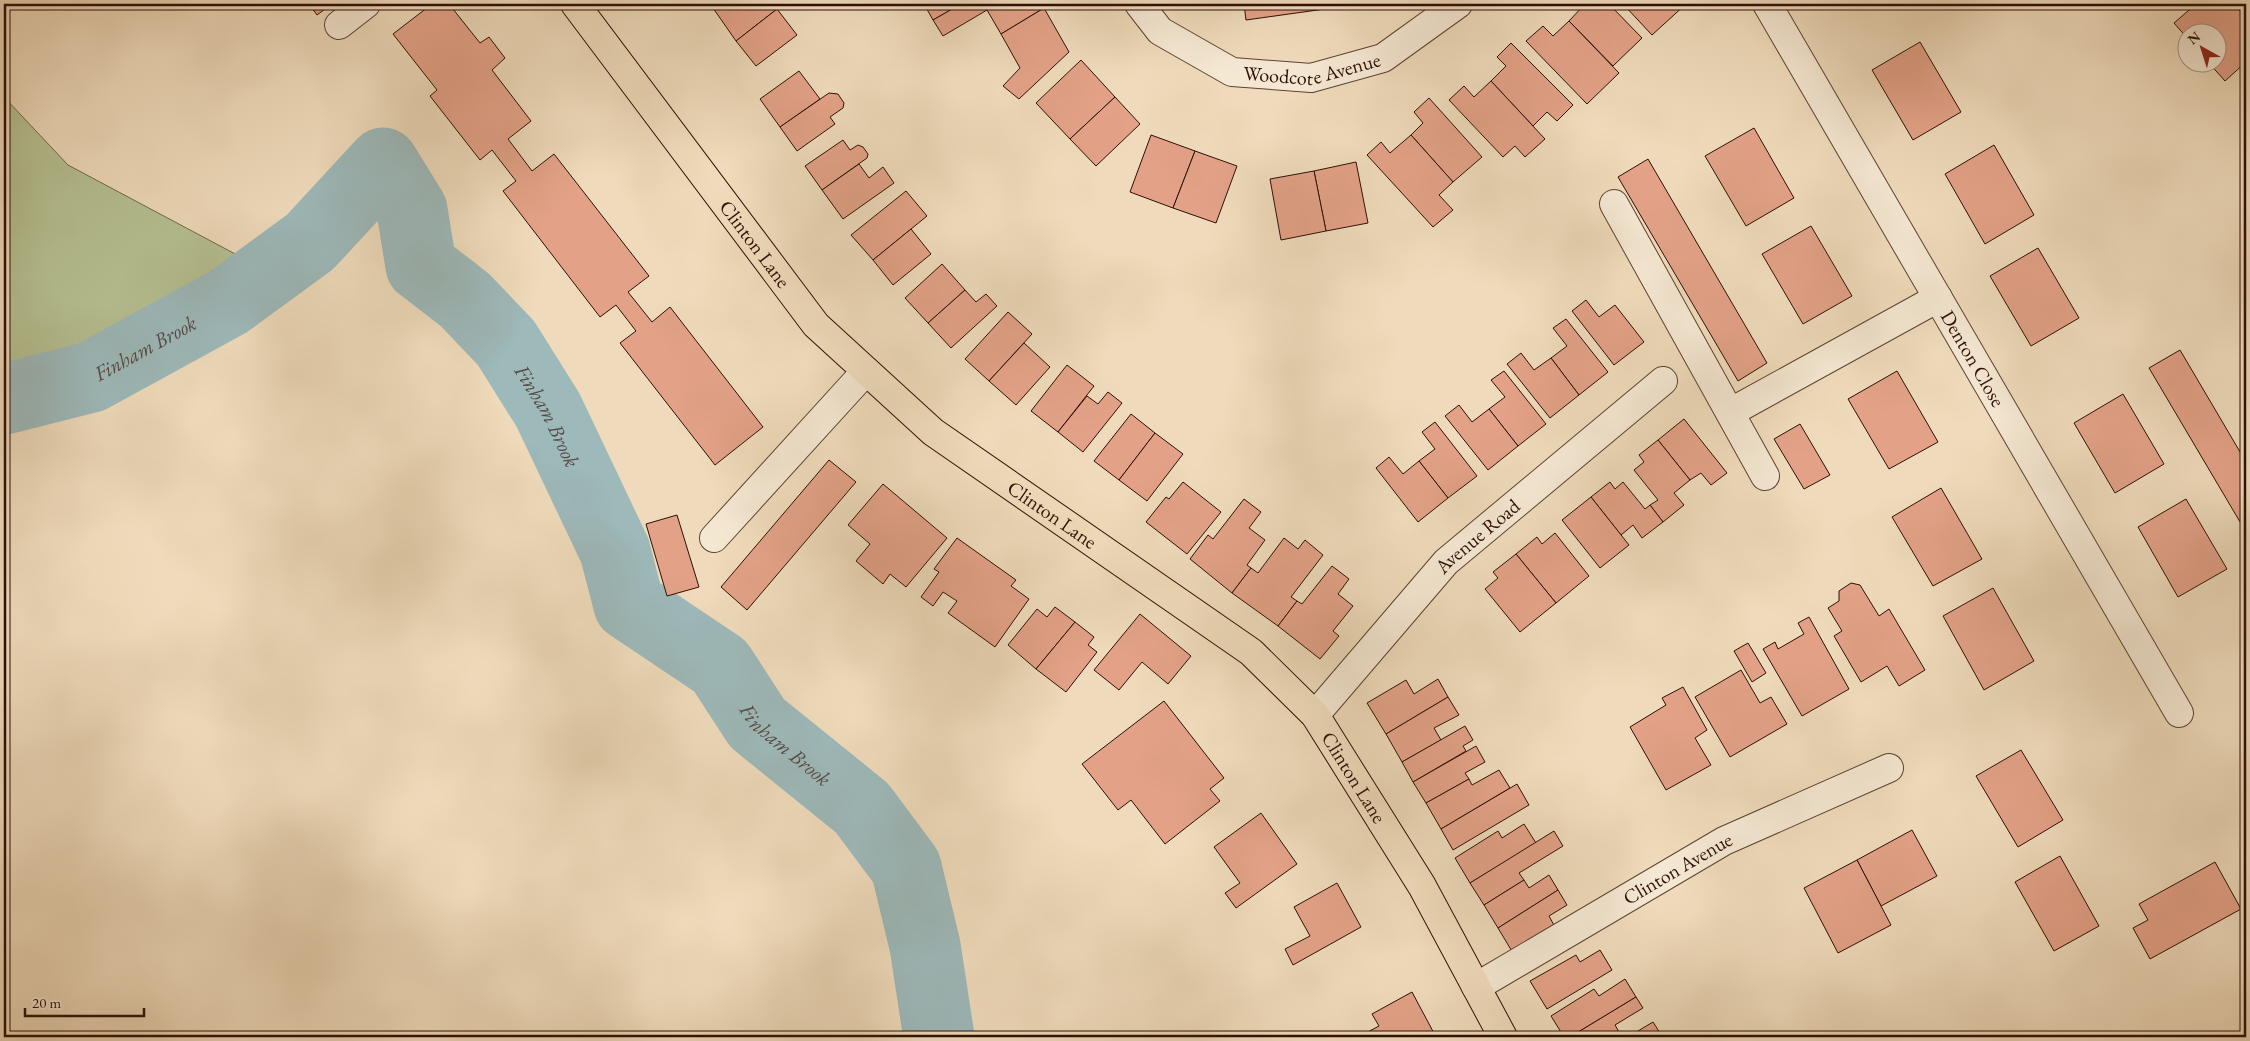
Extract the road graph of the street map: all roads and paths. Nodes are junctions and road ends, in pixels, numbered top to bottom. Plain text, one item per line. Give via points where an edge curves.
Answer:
1 (366, 4) edge
2 (575, 4) edge
3 (1139, 4) edge
4 (1458, 4) edge
5 (1767, 4) edge
6 (339, 25) dead end
7 (1614, 204) dead end
8 (1938, 298) junction
9 (866, 371) junction
10 (1663, 381) dead end
11 (1731, 412) junction
12 (1765, 476) dead end
13 (714, 538) dead end
14 (2179, 713) dead end
15 (1314, 715) junction
16 (1889, 768) dead end
17 (1476, 987) junction
18 (1503, 1037) edge

1 - 6 street
2 - 9 main road, Clinton Lane via 816,325
3 - 4 street, Woodcote Avenue via 1160,31 1232,72 1311,78 1383,58
5 - 8 street, Denton Close
7 - 11 street
8 - 11 street
8 - 14 street, Denton Close
9 - 13 street
9 - 15 main road, Clinton Lane via 933,432 1250,652
10 - 15 street, Avenue Road via 1446,562
11 - 12 street
15 - 17 main road, Clinton Lane via 1422,886
16 - 17 street, Clinton Avenue via 1724,841
17 - 18 main road, Clinton Lane

